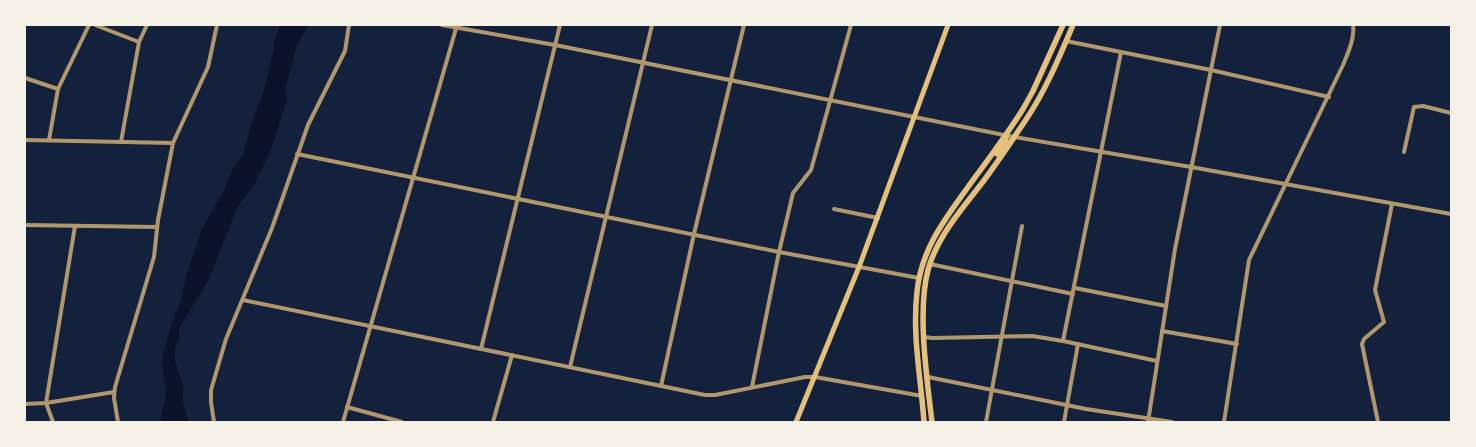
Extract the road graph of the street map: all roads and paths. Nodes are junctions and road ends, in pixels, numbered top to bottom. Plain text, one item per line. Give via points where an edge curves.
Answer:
1 (89, 25) edge
2 (95, 25) edge
3 (147, 25) edge
4 (217, 25) edge
5 (349, 25) edge
6 (442, 25) edge
7 (560, 25) edge
8 (652, 25) edge
9 (744, 25) edge
10 (851, 25) edge
11 (948, 25) edge
12 (1064, 25) edge
13 (1072, 25) edge
14 (1220, 25) edge
15 (1353, 25) edge
16 (457, 26) edge
17 (1066, 41) junction
18 (139, 42) junction
19 (555, 45) junction
20 (1121, 52) junction
21 (644, 63) junction
22 (1211, 70) junction
23 (25, 78) edge
24 (730, 80) junction
25 (58, 89) junction
26 (1033, 91) junction
27 (1329, 97) junction
28 (830, 101) junction
29 (1451, 113) edge
30 (914, 118) junction
31 (1005, 135) junction
32 (1014, 137) junction
33 (25, 140) edge
34 (49, 140) junction
35 (121, 142) junction
36 (173, 143) junction
37 (1102, 152) junction
38 (1404, 152) dead end
39 (297, 154) junction
40 (1191, 167) junction
41 (413, 177) junction
42 (984, 180) junction
43 (1286, 184) junction
44 (517, 198) junction
45 (1392, 204) junction
46 (834, 209) dead end
47 (1451, 214) edge
48 (606, 216) junction
49 (878, 218) junction
50 (25, 226) edge
51 (75, 226) junction
52 (1022, 226) dead end
53 (157, 227) junction
54 (694, 234) junction
55 (779, 252) junction
56 (930, 264) junction
57 (860, 267) junction
58 (919, 278) junction
59 (1010, 282) junction
60 (1075, 288) junction
61 (1073, 294) junction
62 (243, 300) junction
63 (1166, 306) junction
64 (370, 326) junction
65 (1162, 331) junction
66 (924, 337) junction
67 (1000, 337) junction
68 (1063, 341) junction
69 (1078, 344) junction
70 (1237, 344) junction
71 (481, 349) junction
72 (512, 355) junction
73 (1157, 361) junction
74 (570, 367) junction
75 (815, 377) junction
76 (928, 377) junction
77 (661, 386) junction
78 (752, 388) junction
79 (991, 391) junction
80 (114, 392) junction
81 (922, 396) junction
82 (46, 403) junction
83 (25, 404) edge
84 (1067, 405) junction
85 (347, 407) junction
86 (1148, 420) edge
87 (53, 422) edge
88 (118, 422) edge
89 (214, 422) edge
90 (342, 422) edge
91 (402, 422) edge
92 (493, 422) edge
93 (796, 422) edge
94 (924, 422) edge
95 (932, 422) edge
96 (986, 422) edge
97 (1064, 422) edge
98 (1172, 422) edge
99 (1224, 422) edge
100 (1378, 422) edge

1 - 25 street
2 - 18 street
3 - 18 street
4 - 36 street via 208,67
5 - 39 street via 342,56 314,110
6 - 16 street
7 - 19 street
8 - 21 street
9 - 24 street
10 - 28 street
11 - 30 main road
12 - 26 main road
13 - 17 main road
14 - 22 street
15 - 27 street via 1346,58
16 - 19 street
16 - 41 street
17 - 20 street
17 - 32 main road via 1041,94
18 - 35 street
19 - 21 street
19 - 44 street
20 - 22 street
20 - 37 street
21 - 24 street
21 - 48 street
22 - 27 street
22 - 40 street
23 - 25 street
24 - 28 street
24 - 54 street
25 - 34 street
26 - 31 main road
26 - 32 main road via 1030,104 1011,133
27 - 43 street
28 - 30 street
28 - 55 street via 811,170 793,193
29 - 38 street via 1423,106 1414,108
30 - 31 street
30 - 49 main road
31 - 32 street
31 - 42 main road via 1006,140
31 - 58 main road via 939,229 925,255
32 - 37 street
32 - 42 main road
33 - 34 street
34 - 35 street
35 - 36 street
36 - 53 street
37 - 40 street
37 - 60 street
39 - 41 street
39 - 62 street
40 - 43 street
40 - 63 street
41 - 44 street
41 - 64 street
42 - 56 main road via 942,237
43 - 45 street
43 - 70 street via 1249,260
44 - 48 street
44 - 71 street
45 - 47 street
45 - 100 street via 1375,290 1384,322 1362,344
46 - 49 street
48 - 54 street
48 - 74 street
49 - 57 main road
50 - 51 street
51 - 53 street
51 - 82 street
52 - 59 street
53 - 80 street via 151,272
54 - 55 street
54 - 77 street
55 - 57 street
55 - 78 street
56 - 59 street
56 - 66 main road via 924,294
57 - 58 street
57 - 75 main road
58 - 81 main road via 916,325
59 - 61 street
59 - 67 street
60 - 61 street
60 - 63 street
61 - 68 street
62 - 64 street
62 - 89 street via 212,382
63 - 65 street
64 - 71 street
64 - 85 street
65 - 70 street
65 - 73 street
66 - 67 street
66 - 76 main road
67 - 68 street via 1032,336
67 - 79 street
68 - 69 street
69 - 73 street
69 - 84 street
70 - 99 street
71 - 72 street
72 - 74 street
72 - 92 street
73 - 86 street
74 - 77 street
75 - 78 street
75 - 81 street
75 - 93 main road
76 - 79 street
76 - 95 main road
77 - 78 street via 705,395
79 - 84 street
79 - 96 street
80 - 82 street
80 - 88 street
81 - 94 main road
82 - 83 street
82 - 87 street
84 - 86 street
84 - 97 street
85 - 90 street
85 - 91 street
86 - 98 street

